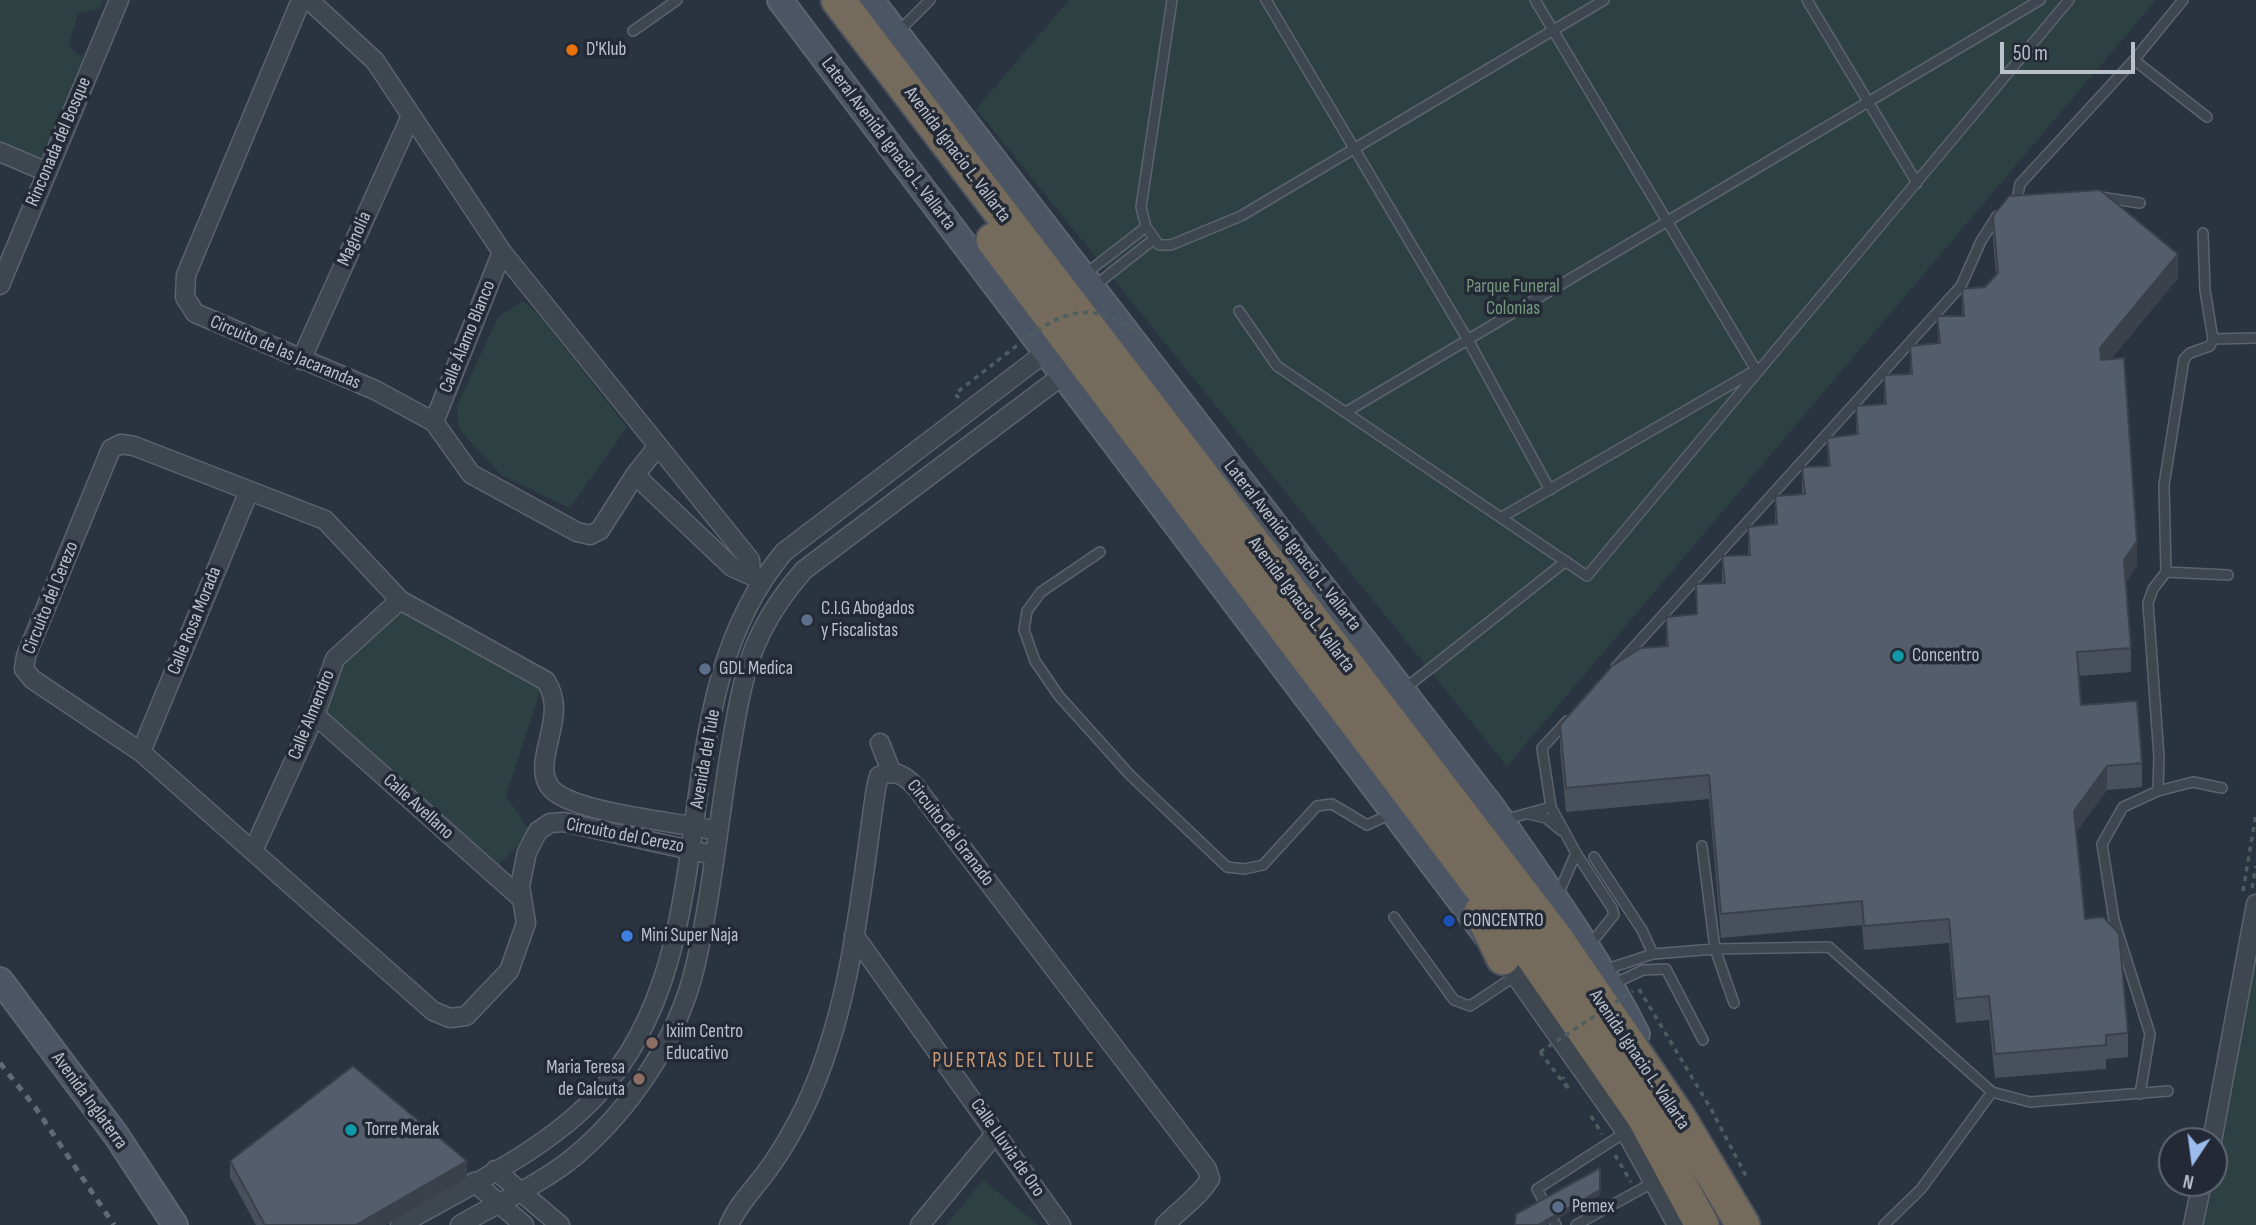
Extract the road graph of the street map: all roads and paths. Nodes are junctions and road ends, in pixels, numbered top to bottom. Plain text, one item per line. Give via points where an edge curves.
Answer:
1 (119, 0) edge
2 (301, 0) edge
3 (309, 0) edge
4 (677, 0) edge
5 (780, 0) edge
6 (812, 0) edge
7 (838, 0) edge
8 (871, 0) edge
9 (930, 0) edge
10 (1172, 0) edge
11 (1266, 0) edge
12 (1535, 0) edge
13 (1604, 0) edge
14 (1807, 0) edge
15 (2040, 0) edge
16 (2069, 0) edge
17 (2183, 0) edge
18 (1553, 30) junction
19 (634, 32) dead end
20 (896, 33) junction
21 (2134, 60) junction
22 (1868, 103) junction
23 (2207, 117) dead end
24 (410, 118) junction
25 (1355, 148) junction
26 (0, 152) edge
27 (47, 172) junction
28 (1917, 183) junction
29 (2083, 197) edge
30 (2140, 203) dead end
31 (1997, 215) edge
32 (2019, 220) edge
33 (1668, 222) junction
34 (1146, 227) junction
35 (2203, 233) dead end
36 (1154, 239) junction
37 (502, 252) junction
38 (1088, 282) junction
39 (0, 285) edge
40 (1239, 311) dead end
41 (2256, 338) edge
42 (1143, 339) dead end
43 (2213, 339) junction
44 (1468, 340) junction
45 (1046, 352) junction
46 (301, 360) junction
47 (998, 361) dead end
48 (1756, 370) junction
49 (1063, 375) junction
50 (1346, 412) junction
51 (434, 422) junction
52 (657, 446) junction
53 (635, 475) junction
54 (682, 477) junction
55 (1550, 490) junction
56 (249, 491) junction
57 (661, 500) junction
58 (1502, 517) junction
59 (717, 521) junction
60 (700, 538) junction
61 (1100, 552) dead end
62 (1566, 561) junction
63 (2166, 572) junction
64 (2228, 575) dead end
65 (756, 577) junction
66 (781, 596) junction
67 (400, 600) junction
68 (1607, 676) edge
69 (1402, 690) junction
70 (315, 715) junction
71 (1570, 718) edge
72 (880, 743) dead end
73 (141, 752) junction
74 (891, 771) junction
75 (2222, 788) dead end
76 (2158, 792) junction
77 (569, 800) junction
78 (1551, 807) junction
79 (1392, 813) junction
80 (1526, 814) junction
81 (1502, 821) junction
82 (564, 822) junction
83 (694, 826) junction
84 (717, 831) junction
85 (1566, 834) junction
86 (1446, 841) junction
87 (1702, 846) dead end
88 (690, 850) junction
89 (253, 851) junction
90 (1576, 853) junction
91 (713, 855) junction
92 (1594, 857) dead end
93 (1557, 897) junction
94 (522, 899) junction
95 (2256, 904) edge
96 (1394, 917) dead end
97 (854, 935) junction
98 (1588, 947) junction
99 (1715, 948) junction
100 (1653, 954) junction
101 (1509, 967) junction
102 (0, 980) edge
103 (1616, 982) junction
104 (1734, 1003) dead end
105 (1703, 1040) dead end
106 (1549, 1054) dead end
107 (2168, 1091) dead end
108 (1992, 1092) junction
109 (2140, 1094) junction
110 (1678, 1116) junction
111 (1635, 1124) junction
112 (2215, 1127) edge
113 (996, 1133) junction
114 (495, 1170) junction
115 (474, 1182) junction
116 (1654, 1182) junction
117 (519, 1190) junction
118 (2199, 1197) edge
119 (498, 1203) junction
120 (175, 1225) edge
121 (400, 1225) edge
122 (460, 1225) edge
123 (524, 1225) edge
124 (560, 1225) edge
125 (729, 1225) edge
126 (920, 1225) edge
127 (1061, 1225) edge
128 (1166, 1225) edge
129 (1556, 1225) edge
130 (1576, 1225) edge
131 (1677, 1225) edge
132 (1702, 1225) edge
133 (1742, 1225) edge
134 (1884, 1225) edge
135 (2193, 1225) edge

1 - 27 street, Rinconada del Bosque
2 - 46 street, Circuito de las Jacarandas via 186,275 185,297 195,313 208,321
3 - 24 street via 374,61
4 - 19 lane
5 - 45 street, Lateral Avenida Ignacio L. Vallarta
6 - 86 highway, Avenida Ignacio L. Vallarta
7 - 110 highway, Avenida Ignacio L. Vallarta via 1556,938
8 - 20 street, Lateral Avenida Ignacio L. Vallarta
9 - 20 lane
10 - 34 lane via 1142,207
11 - 25 lane
12 - 18 lane
13 - 18 lane
14 - 22 lane
15 - 22 lane
16 - 28 lane
17 - 21 lane
18 - 25 lane
18 - 33 lane
20 - 38 street, Lateral Avenida Ignacio L. Vallarta
21 - 23 lane
21 - 32 lane via 2020,184 2016,201
22 - 28 lane
22 - 33 lane
24 - 37 street
24 - 46 street, Magnolia
25 - 36 lane via 1241,216 1171,245 1159,245
25 - 44 lane
26 - 27 street
27 - 39 street, Rinconada del Bosque
28 - 48 lane
29 - 30 lane
31 - 68 lane via 1961,286
33 - 44 lane
33 - 48 lane
34 - 36 lane
34 - 38 lane
35 - 43 lane
36 - 38 lane
37 - 51 street, Calle Álamo Blanco
37 - 52 street
38 - 69 street, Lateral Avenida Ignacio L. Vallarta
40 - 50 lane via 1277,366
41 - 43 lane
42 - 47 path, bridge via 1121,320 1094,313 1069,314 1047,323
43 - 63 lane via 2210,346 2184,359 2164,485
44 - 50 lane
44 - 55 lane
45 - 49 street, Lateral Avenida Ignacio L. Vallarta
45 - 65 street, Avenida del Tule
46 - 51 street, Circuito de las Jacarandas via 375,390
48 - 55 lane
48 - 62 lane via 1587,576
49 - 66 street, Avenida del Tule via 804,570
49 - 79 street, Lateral Avenida Ignacio L. Vallarta
50 - 58 lane
51 - 53 street, Circuito de las Jacarandas via 471,474 577,532 590,535 600,530
52 - 53 street, Circuito de las Jacarandas
52 - 54 street
53 - 57 street
54 - 57 street
54 - 59 street
55 - 58 lane
56 - 67 street, Circuito del Cerezo via 325,520
56 - 73 street, Calle Rosa Morada
56 - 73 street, Circuito del Cerezo via 134,446 121,444 111,449 24,669 32,679
57 - 60 street
58 - 62 lane
59 - 60 street
59 - 65 street via 750,560
60 - 65 street via 733,567
61 - 79 lane via 1041,592 1027,611 1024,630 1035,661 1059,696 1112,755 1206,850 1227,867 1244,869 1263,865 1317,806 1332,804 1367,825
62 - 69 lane
63 - 64 lane
63 - 76 lane via 2148,603
65 - 66 street
65 - 83 street, Avenida del Tule via 725,660
66 - 84 street, Avenida del Tule via 758,633 742,680
67 - 70 street, Calle Almendro via 335,659
67 - 77 street, Circuito del Cerezo via 546,681 556,705 544,761 545,778 554,792
69 - 81 street, Lateral Avenida Ignacio L. Vallarta
70 - 89 street, Calle Almendro
70 - 94 street, Calle Avellano
71 - 78 lane via 1542,748
72 - 74 street
73 - 89 street, Circuito del Cerezo
74 - 97 street, Circuito del Granado via 879,776 876,788
74 - 128 street, Circuito del Granado via 915,786 1206,1169 1210,1179 1202,1192
75 - 76 lane via 2193,782
76 - 109 lane via 2123,807 2102,844 2115,920 2150,1034
77 - 82 street
77 - 83 street, Circuito del Cerezo
78 - 80 lane
78 - 85 lane
79 - 101 street, Lateral Avenida Ignacio L. Vallarta
80 - 81 lane
80 - 85 lane via 1546,818
81 - 93 street, Lateral Avenida Ignacio L. Vallarta
82 - 88 street, Circuito del Cerezo
82 - 94 street, Circuito del Cerezo via 550,823 538,831 527,852
83 - 84 street, Circuito del Cerezo
83 - 88 street, Avenida del Tule
84 - 91 street, Avenida del Tule
85 - 90 lane
86 - 101 highway
86 - 111 highway, Avenida Ignacio L. Vallarta via 1535,960
87 - 99 lane
88 - 91 street, Circuito del Cerezo
88 - 114 street, Avenida del Tule via 674,946 660,993 634,1044 577,1116
89 - 94 street, Circuito del Cerezo via 433,1011 450,1018 466,1016 509,971 526,923
90 - 93 lane
90 - 98 lane via 1614,915
91 - 117 street, Avenida del Tule via 695,969 653,1066 597,1137 571,1159
92 - 100 lane
93 - 98 street, Lateral Avenida Ignacio L. Vallarta
95 - 112 street
96 - 101 lane via 1454,1000 1462,1004 1470,1006
97 - 113 street, Calle Lluvia de Oro
97 - 125 street, Circuito del Granado via 831,1039 803,1110
98 - 103 street, Lateral Avenida Ignacio L. Vallarta
99 - 100 lane
99 - 104 lane
99 - 108 lane via 1829,947
100 - 103 lane
101 - 111 street, Avenida Ignacio L. Vallarta
102 - 120 street, Avenida Inglaterra via 116,1135
103 - 105 lane via 1643,970 1666,970
103 - 106 path, bridge via 1540,1052 1569,1090
103 - 110 street, Lateral Avenida Ignacio L. Vallarta
107 - 109 lane
108 - 109 lane via 2031,1102
108 - 134 lane via 1921,1189
110 - 133 highway, Avenida Ignacio L. Vallarta
111 - 116 street, Avenida Ignacio L. Vallarta
111 - 129 lane via 1537,1189
111 - 132 highway, Avenida Ignacio L. Vallarta
113 - 126 street
113 - 127 street, Calle Lluvia de Oro
114 - 115 street, Avenida del Tule
114 - 117 street
115 - 119 street
115 - 121 street, Avenida del Tule
116 - 130 lane
116 - 131 street, Avenida Ignacio L. Vallarta
117 - 119 street, Avenida del Tule
117 - 124 street
118 - 135 street
119 - 122 street, Avenida del Tule
119 - 123 street

